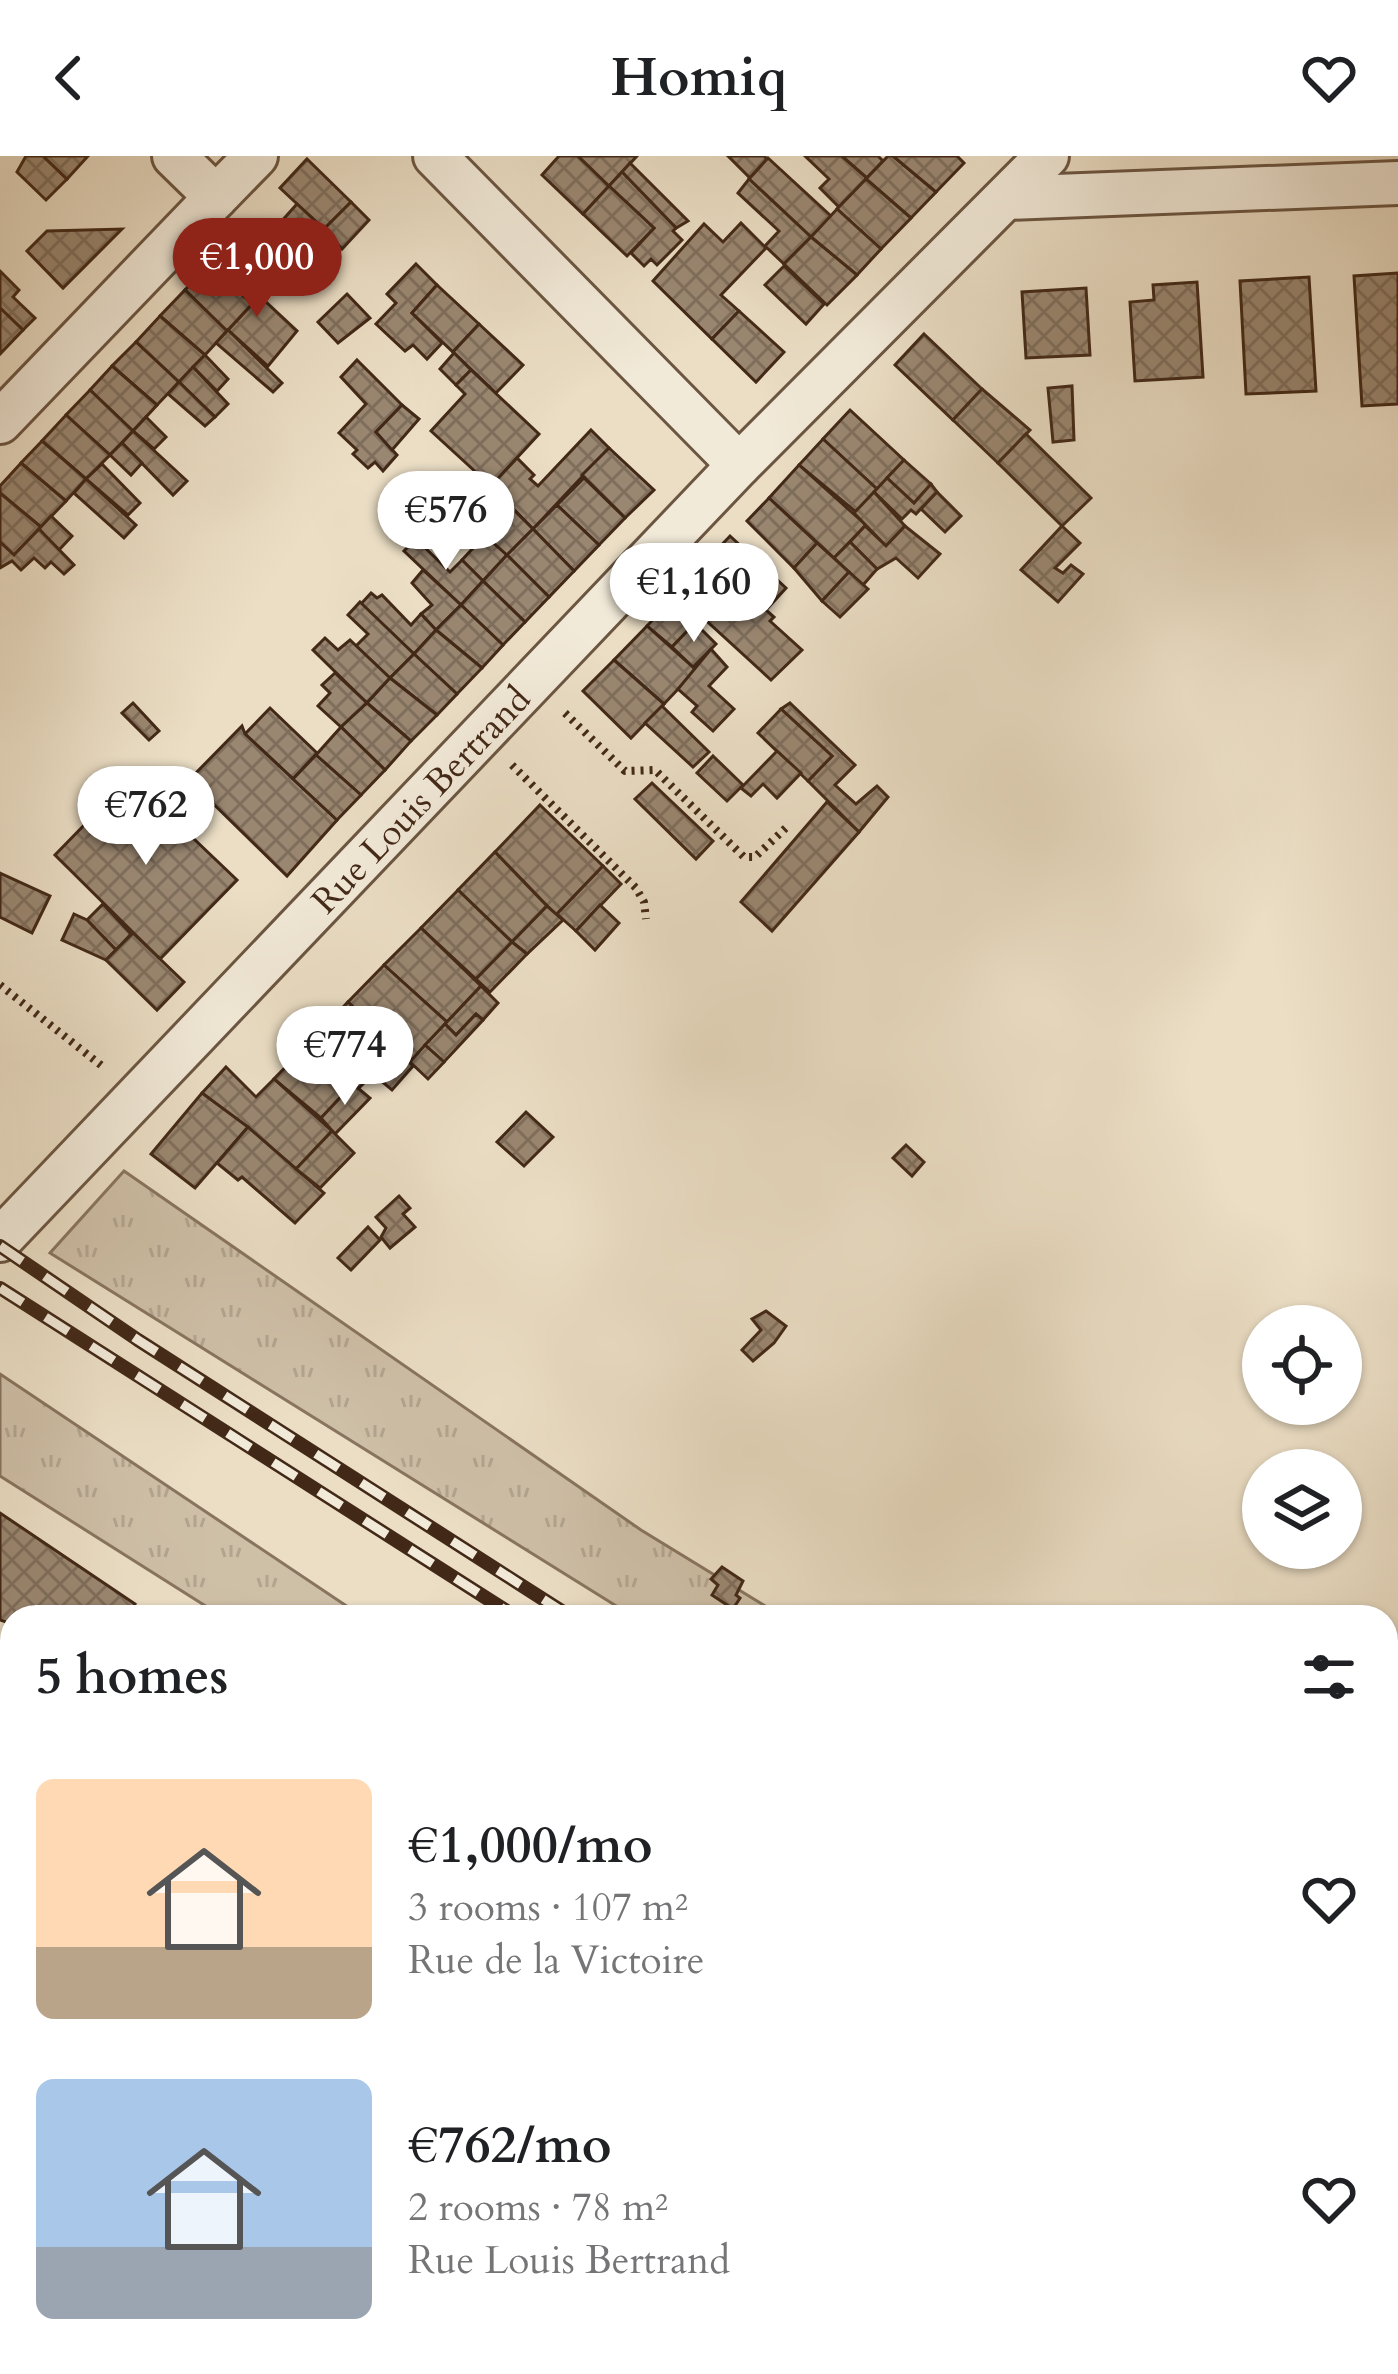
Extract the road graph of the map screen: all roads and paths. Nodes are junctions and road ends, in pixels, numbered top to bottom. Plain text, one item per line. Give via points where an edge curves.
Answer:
1 (174, 156) edge
2 (256, 156) edge
3 (435, 156) edge
4 (1047, 156) edge
5 (1398, 183) edge
6 (216, 197) junction
7 (1006, 199) junction
8 (0, 422) edge
9 (740, 465) junction
10 (534, 682) junction
11 (483, 737) junction
12 (790, 824) dead end
13 (646, 920) dead end
14 (0, 985) edge
15 (139, 1094) junction
16 (0, 1240) edge

1 - 6 street
2 - 6 street
3 - 9 street
4 - 7 street, Rue Louis Bertrand
5 - 7 street
6 - 8 street
7 - 9 street, Rue Louis Bertrand
9 - 10 street, Rue Louis Bertrand
10 - 11 street, Rue Louis Bertrand
10 - 12 path via 625,772 655,770 744,857 755,857
11 - 13 path via 636,888
11 - 15 street, Rue Louis Bertrand
14 - 15 path
15 - 16 street, Rue Louis Bertrand

